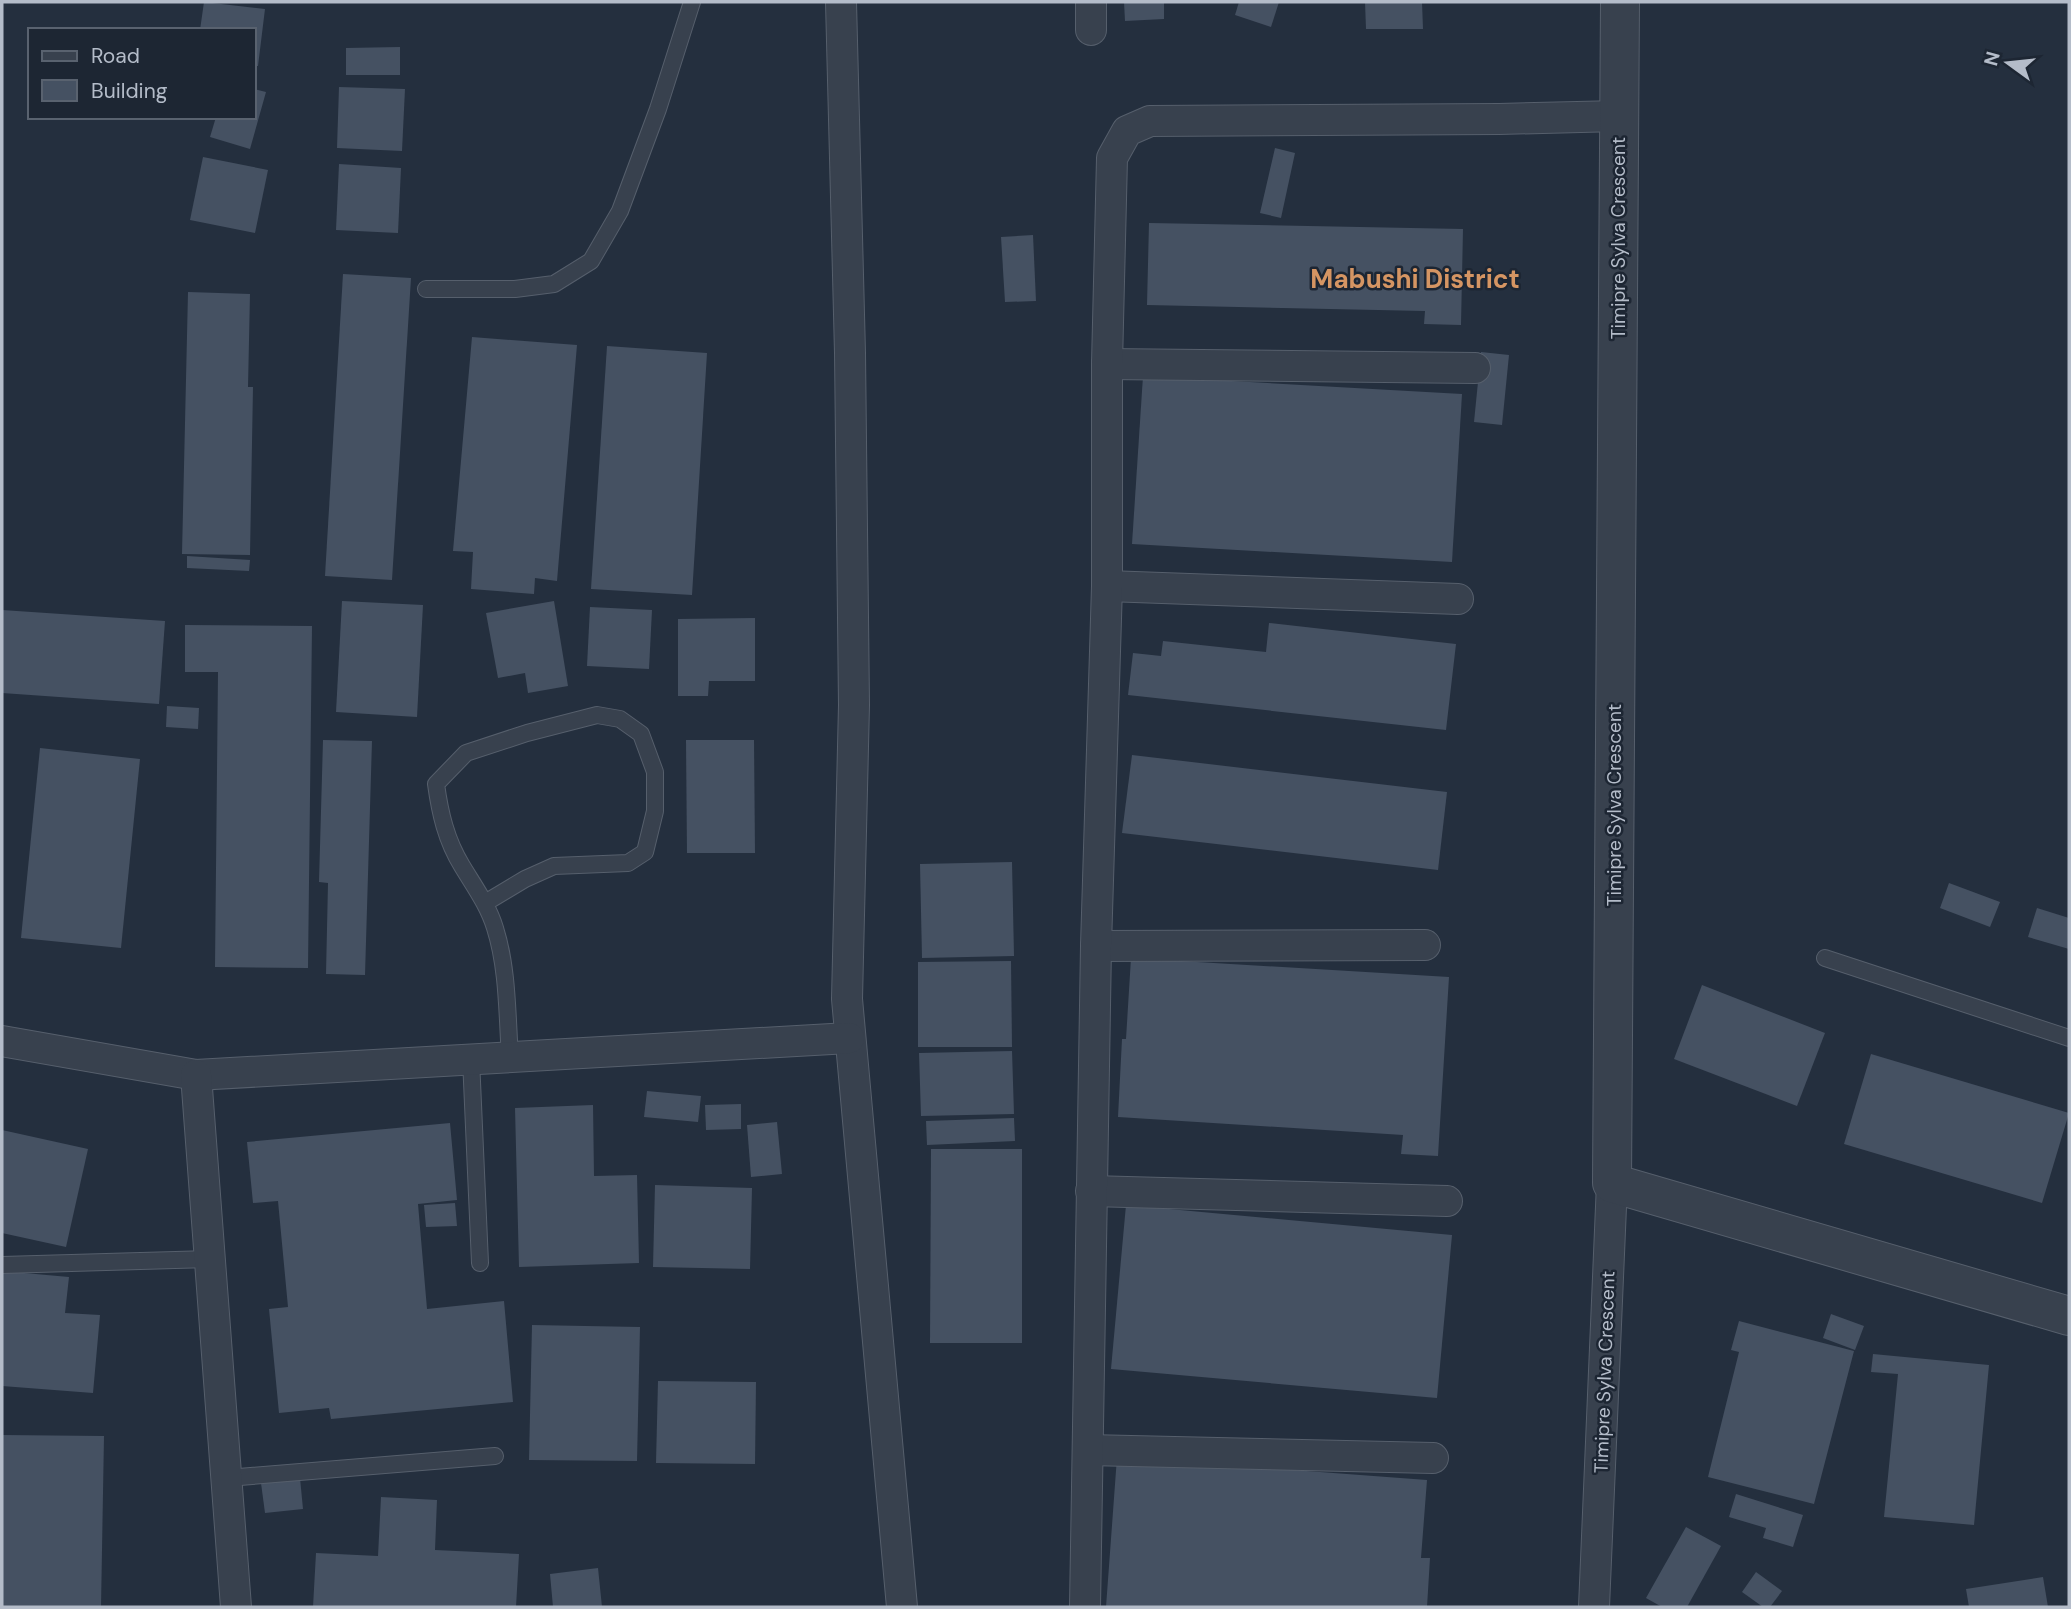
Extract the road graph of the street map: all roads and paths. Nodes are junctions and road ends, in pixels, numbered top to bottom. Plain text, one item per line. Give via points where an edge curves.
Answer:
1 (692, 2) edge
2 (841, 2) edge
3 (1620, 2) edge
4 (1619, 116) junction
5 (426, 289) dead end
6 (1107, 364) junction
7 (1475, 368) dead end
8 (1107, 586) junction
9 (1458, 599) dead end
10 (485, 903) junction
11 (1425, 944) dead end
12 (1096, 946) junction
13 (1825, 958) dead end
14 (849, 1038) junction
15 (2069, 1038) edge
16 (2, 1041) edge
17 (510, 1057) junction
18 (471, 1059) junction
19 (196, 1075) junction
20 (1612, 1184) junction
21 (1091, 1191) junction
22 (1447, 1201) dead end
23 (210, 1259) junction
24 (480, 1263) dead end
25 (2, 1265) edge
26 (2069, 1316) edge
27 (1088, 1450) junction
28 (495, 1457) dead end
29 (1433, 1458) dead end
30 (227, 1478) junction
31 (236, 1607) edge
32 (902, 1607) edge
33 (1085, 1607) edge
34 (1594, 1607) edge

1 - 5 lane via 620,211 591,261 554,284
2 - 14 street via 854,705
3 - 4 street, Timipre Sylva Crescent
4 - 6 street via 1150,121 1127,131 1112,158
4 - 20 street, Timipre Sylva Crescent
6 - 7 street
6 - 8 street
8 - 9 street
8 - 12 street
10 - 10 lane via 454,852 441,819 436,784 466,753 597,715 620,719 640,734 655,772 654,811 645,852 628,863 554,866
10 - 17 lane via 495,928 505,984
11 - 12 street
12 - 21 street
13 - 15 lane
14 - 17 street
14 - 32 street
16 - 19 street
17 - 18 street
18 - 19 street
18 - 24 lane
19 - 23 street
20 - 26 street
20 - 34 street, Timipre Sylva Crescent
21 - 22 street
21 - 27 street
23 - 25 lane
23 - 30 street
27 - 29 street
27 - 33 street
28 - 30 lane
30 - 31 street

